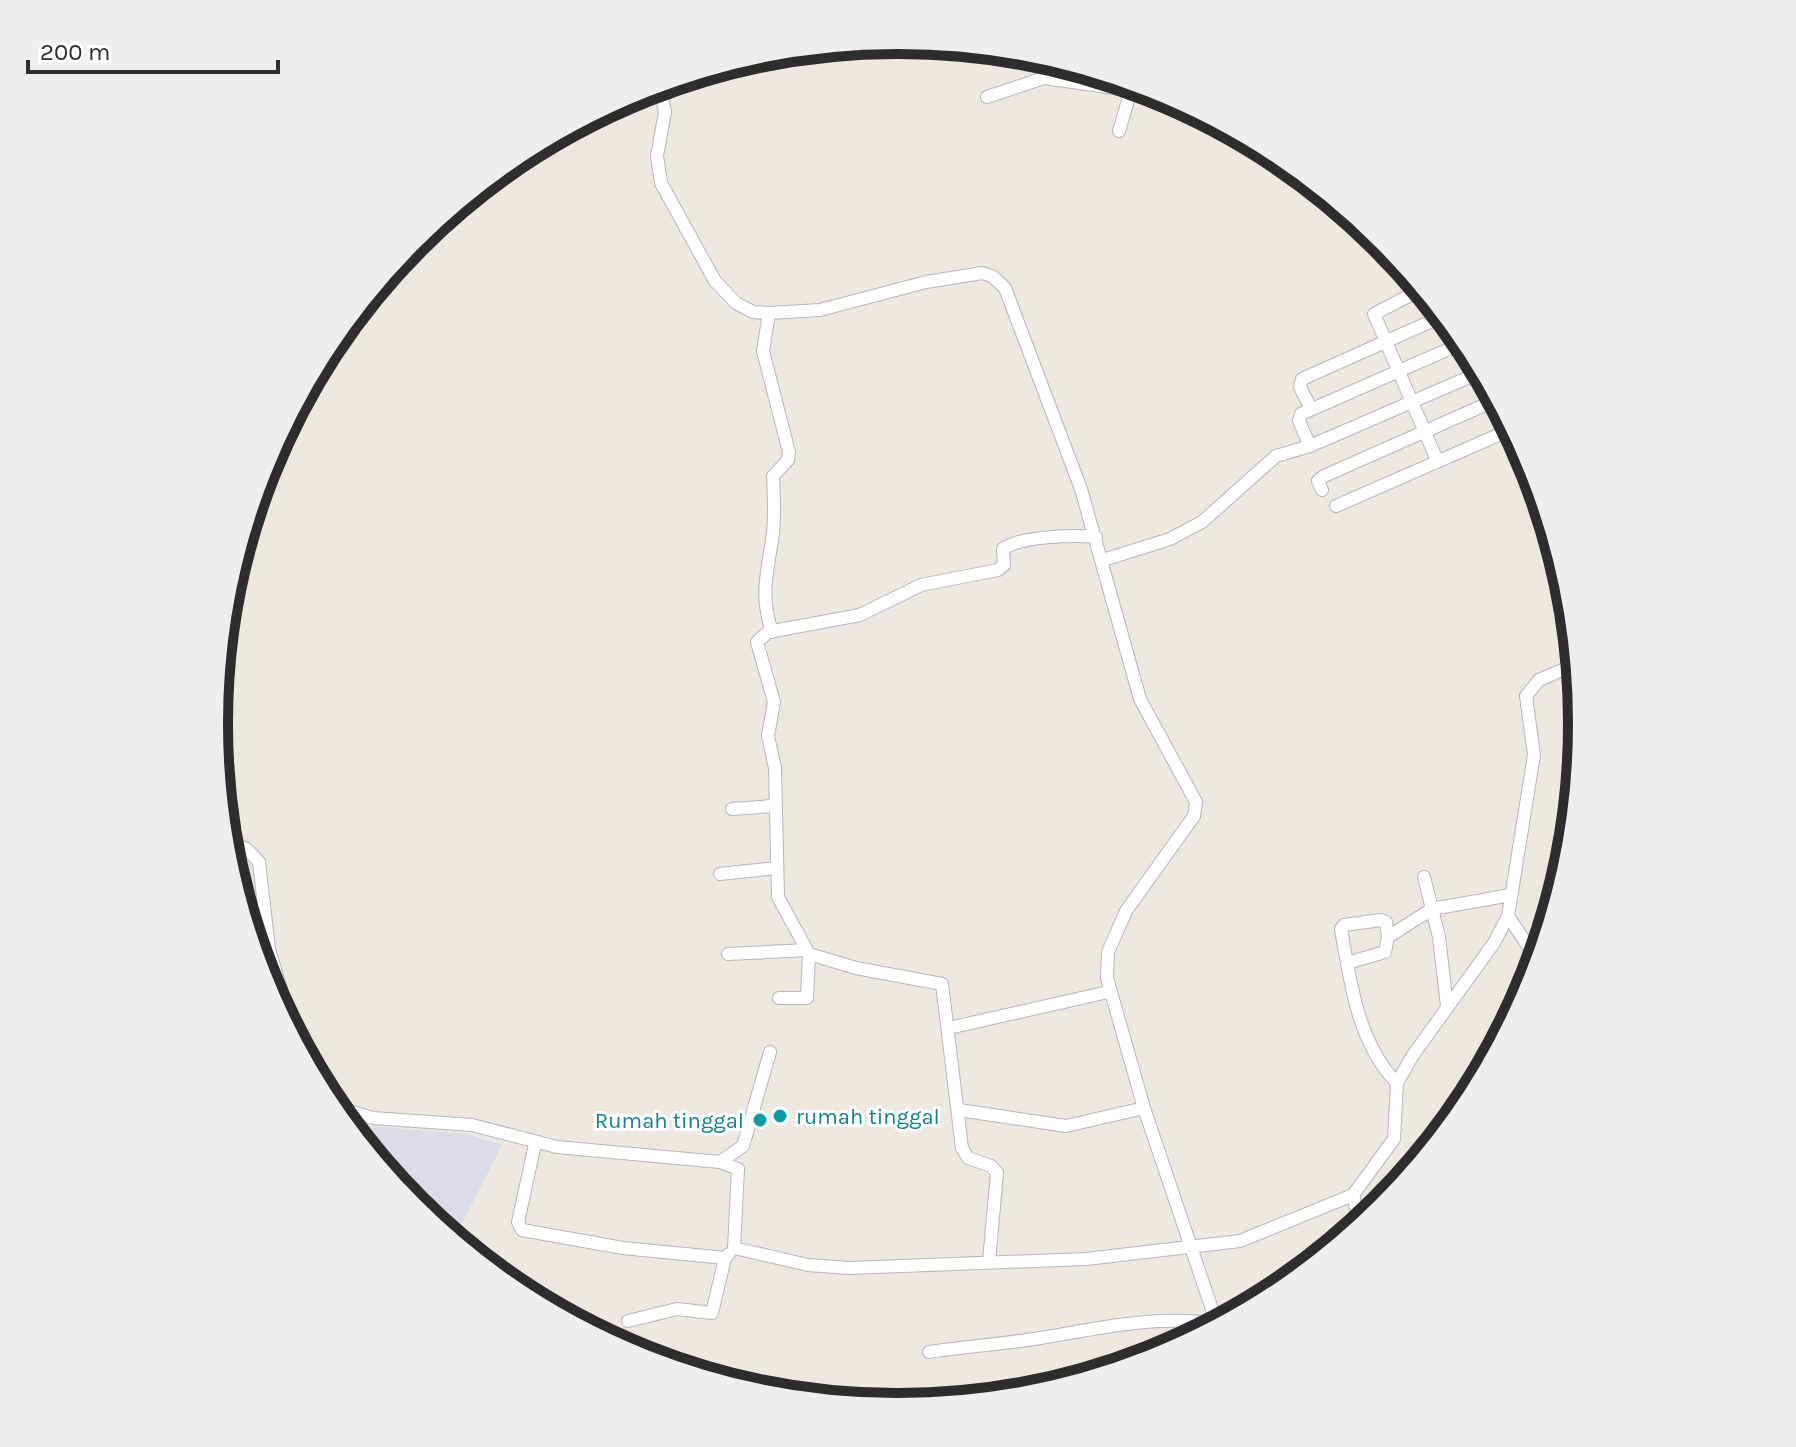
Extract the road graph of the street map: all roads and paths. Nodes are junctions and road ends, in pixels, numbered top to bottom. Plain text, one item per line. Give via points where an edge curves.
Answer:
1 (1089, 83) edge
2 (1129, 96) edge
3 (987, 97) dead end
4 (661, 98) edge
5 (1119, 131) dead end
6 (1411, 294) edge
7 (769, 313) junction
8 (1432, 321) edge
9 (1385, 341) junction
10 (1452, 348) edge
11 (1398, 371) junction
12 (1470, 377) edge
13 (1411, 402) junction
14 (1486, 404) edge
15 (1311, 409) junction
16 (1425, 432) junction
17 (1501, 434) edge
18 (1310, 446) junction
19 (1437, 460) junction
20 (1322, 490) dead end
21 (1336, 506) dead end
22 (1096, 537) junction
23 (1103, 560) junction
24 (772, 632) junction
25 (1565, 669) edge
26 (774, 806) junction
27 (732, 809) dead end
28 (240, 846) edge
29 (777, 868) junction
30 (720, 874) dead end
31 (1424, 877) dead end
32 (1511, 895) junction
33 (1432, 909) junction
34 (1508, 916) junction
35 (1388, 937) junction
36 (1529, 946) edge
37 (807, 952) junction
38 (728, 954) dead end
39 (1347, 963) junction
40 (274, 965) edge
41 (1108, 992) junction
42 (779, 998) dead end
43 (1447, 1006) junction
44 (949, 1028) junction
45 (770, 1052) dead end
46 (1397, 1083) junction
47 (1144, 1108) junction
48 (959, 1110) junction
49 (354, 1113) edge
50 (535, 1144) junction
51 (743, 1146) junction
52 (720, 1162) junction
53 (738, 1169) junction
54 (1353, 1195) junction
55 (1357, 1210) edge
56 (1191, 1247) junction
57 (729, 1253) junction
58 (989, 1261) junction
59 (1214, 1313) edge
60 (628, 1321) dead end
61 (1199, 1321) edge
62 (929, 1352) dead end

1 - 3 street via 1044,78
2 - 5 street
4 - 7 street via 665,120 657,166 665,193 723,291 744,308
6 - 9 street via 1374,313
7 - 22 street via 842,306 948,277 992,276 1012,298
7 - 24 street via 763,351 789,452 773,476 773,526 763,592
8 - 9 street
9 - 11 street
9 - 15 street via 1300,380
10 - 11 street
11 - 13 street
11 - 15 street
12 - 13 street
13 - 16 street
13 - 18 street
14 - 16 street
15 - 18 street via 1299,419
16 - 19 street
16 - 20 street via 1320,478
17 - 19 street
18 - 23 street via 1265,463 1202,522 1170,539
19 - 21 street
22 - 23 street
22 - 24 street via 1012,543 1003,549 1004,565 998,570 921,585 860,615
23 - 41 street via 1140,699 1197,807 1118,925 1106,964
24 - 26 street via 757,642 774,702 768,736 775,768
25 - 32 street via 1539,680 1526,696 1534,755
26 - 27 street
26 - 29 street
28 - 40 street via 259,862
29 - 30 street
29 - 37 street via 780,904
31 - 33 street
32 - 33 street
32 - 34 street
33 - 35 street
33 - 43 street
34 - 36 street
34 - 43 street
35 - 39 street via 1386,951
35 - 39 street via 1384,920 1342,927
37 - 38 street
37 - 42 street via 807,998
37 - 44 street via 856,968 940,982
39 - 46 street via 1377,1058
41 - 44 street
41 - 47 street
43 - 46 street
44 - 48 street
45 - 51 street
46 - 54 street via 1394,1139
47 - 48 street via 1066,1126
47 - 56 street
48 - 58 street via 964,1154 997,1173
49 - 50 street via 462,1124
50 - 52 street
50 - 57 street via 518,1222 522,1230 623,1248
51 - 52 street
51 - 53 street
52 - 53 street
53 - 57 street
54 - 55 street
54 - 56 street via 1240,1241
56 - 58 street via 1071,1260
56 - 59 street
57 - 58 street via 829,1267
57 - 60 street via 712,1313 677,1309
61 - 62 street via 1140,1320

